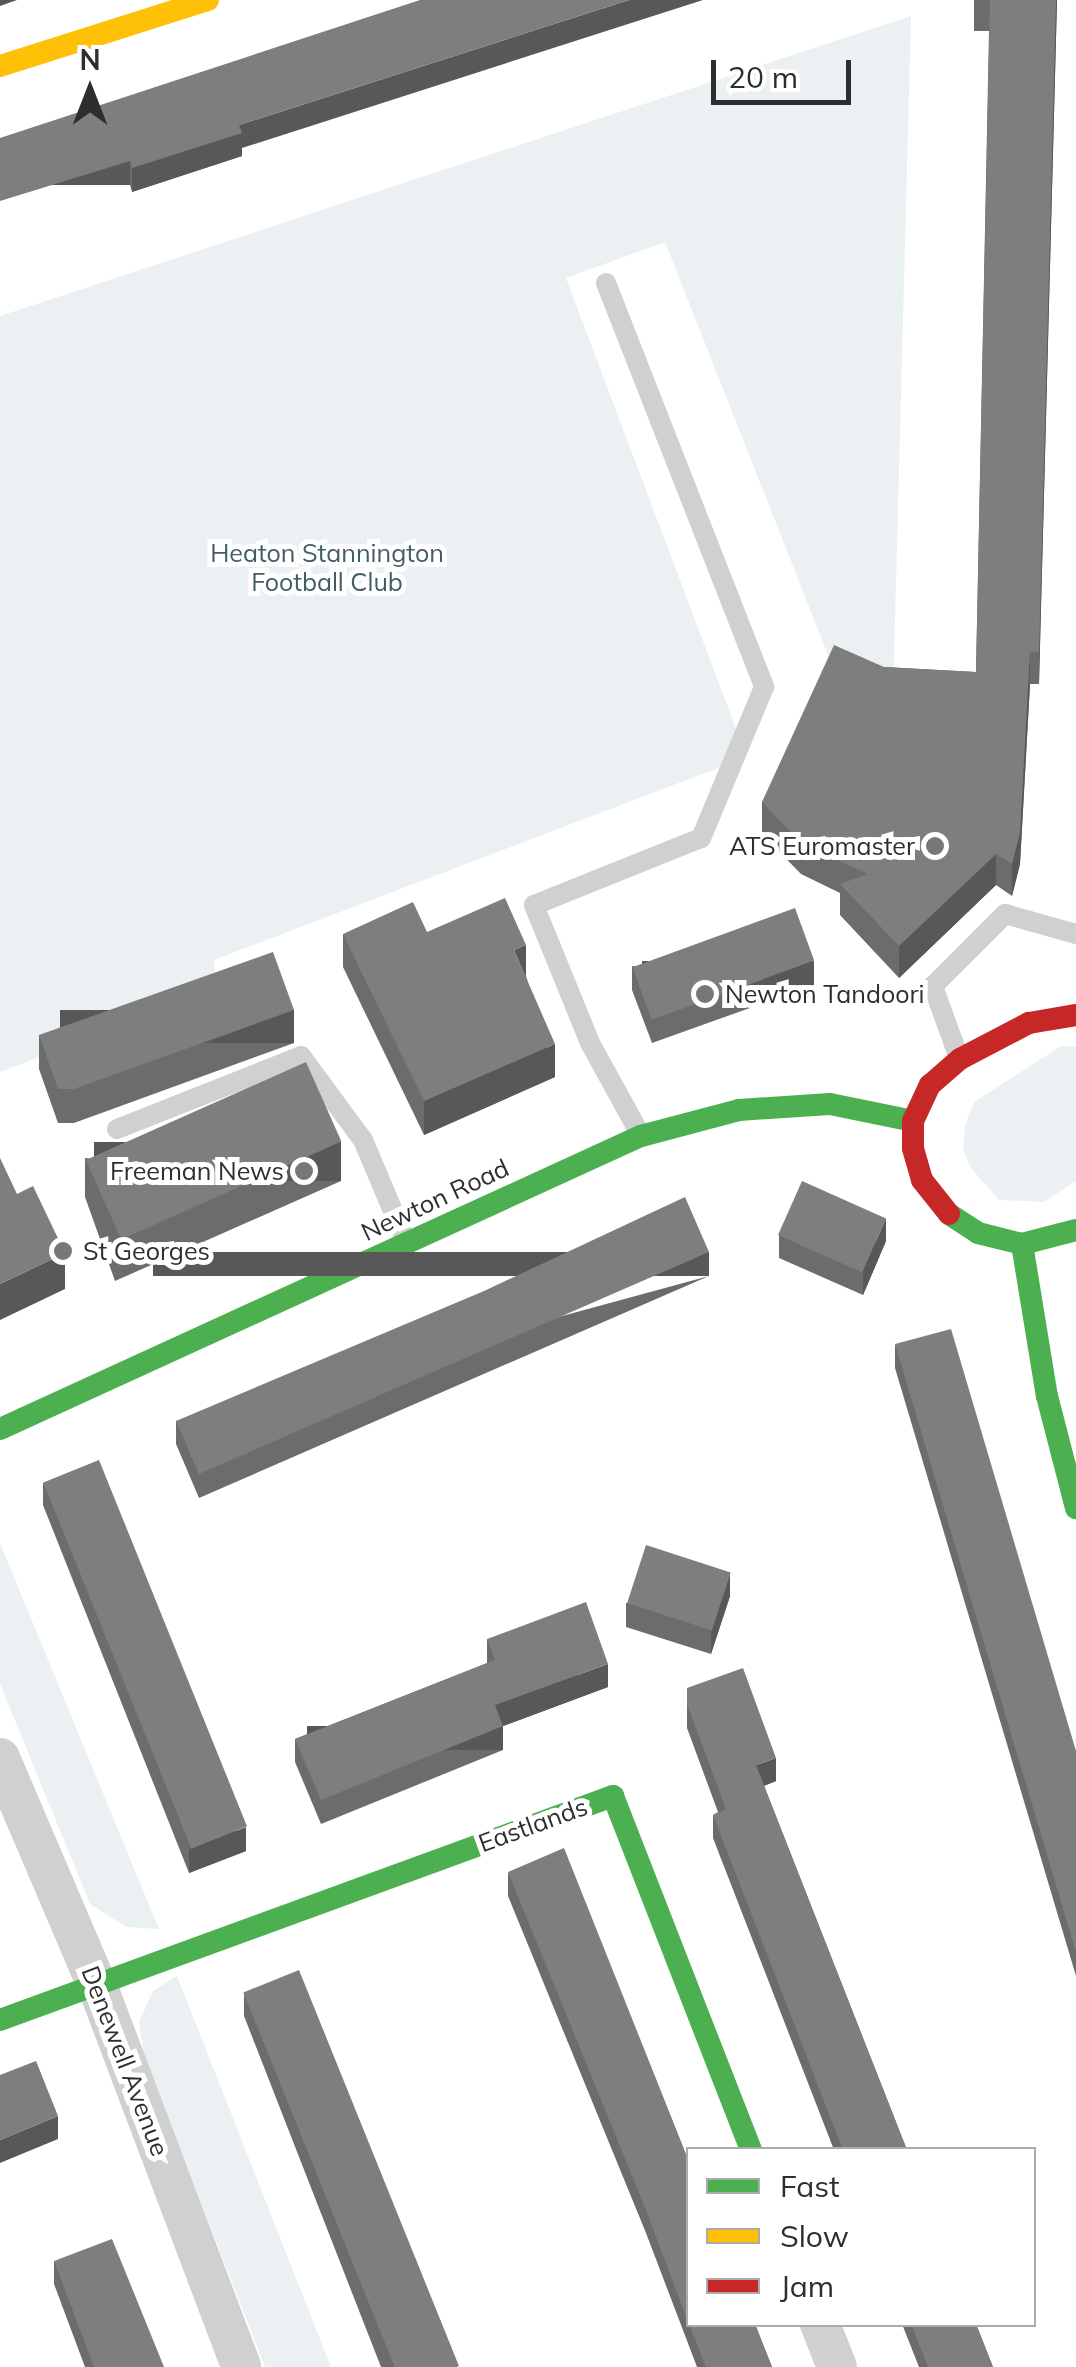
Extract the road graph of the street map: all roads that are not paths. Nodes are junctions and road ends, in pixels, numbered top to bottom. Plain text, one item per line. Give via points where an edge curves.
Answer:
1 (208, 0) edge
2 (0, 66) edge
3 (606, 283) dead end
4 (1076, 934) edge
5 (1076, 1015) edge
6 (960, 1060) junction
7 (913, 1121) junction
8 (116, 1129) dead end
9 (640, 1136) junction
10 (1076, 1230) edge
11 (407, 1244) junction
12 (1022, 1244) junction
13 (0, 1429) edge
14 (1076, 1508) edge
15 (0, 1758) edge
16 (97, 1985) junction
17 (0, 2020) edge
18 (751, 2147) edge
19 (821, 2327) edge
20 (241, 2367) edge
21 (837, 2367) edge

1 - 2 street
3 - 9 lane via 764,687 702,838 534,905 590,1043
4 - 6 lane via 1005,914 932,986
5 - 6 street via 1029,1023
6 - 7 street via 930,1085
7 - 9 street, Newton Road via 830,1104 739,1110
7 - 12 street via 922,1180 940,1208 978,1232
8 - 11 lane via 301,1056 364,1140
9 - 11 street, Newton Road
10 - 12 street
11 - 13 street, Newton Road
12 - 14 street via 1047,1396
15 - 16 street, Denewell Avenue
16 - 17 street
16 - 18 street, Eastlands via 612,1796
16 - 20 street, Denewell Avenue
19 - 21 street

